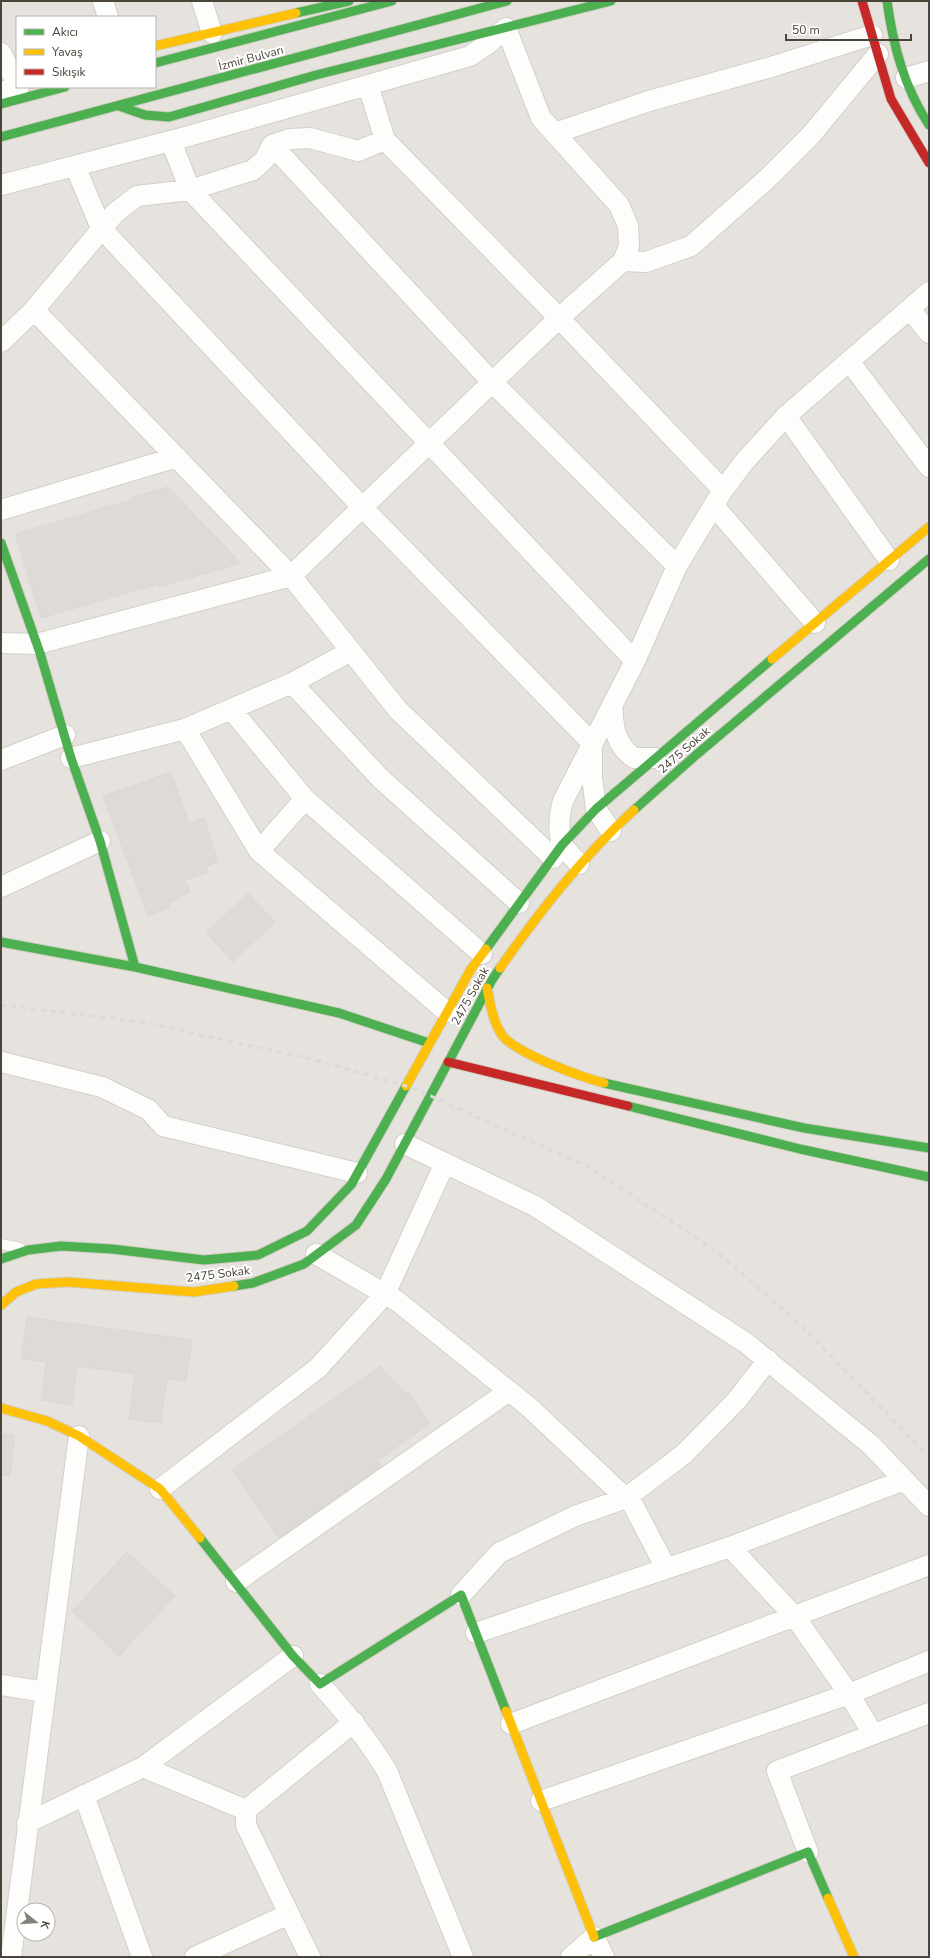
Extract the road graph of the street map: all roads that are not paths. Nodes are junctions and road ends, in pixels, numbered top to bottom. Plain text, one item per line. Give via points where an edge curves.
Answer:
1 (103, 1) edge
2 (202, 1) edge
3 (349, 1) edge
4 (392, 1) edge
5 (507, 1) edge
6 (611, 1) edge
7 (862, 1) edge
8 (889, 1) edge
9 (108, 16) edge
10 (506, 28) junction
11 (212, 33) junction
12 (872, 35) junction
13 (156, 46) edge
14 (1, 53) edge
15 (878, 54) junction
16 (156, 63) edge
17 (929, 71) edge
18 (906, 78) junction
19 (16, 81) edge
20 (368, 85) junction
21 (16, 88) edge
22 (61, 88) edge
23 (1, 91) edge
24 (1, 104) edge
25 (119, 106) junction
26 (929, 125) edge
27 (555, 133) junction
28 (1, 137) edge
29 (385, 140) junction
30 (171, 141) junction
31 (272, 145) junction
32 (929, 163) edge
33 (75, 166) junction
34 (1, 185) edge
35 (190, 190) junction
36 (101, 228) junction
37 (623, 261) junction
38 (929, 292) edge
39 (910, 309) junction
40 (34, 310) junction
41 (559, 318) junction
42 (929, 333) edge
43 (1, 342) edge
44 (849, 361) junction
45 (492, 382) junction
46 (786, 416) junction
47 (428, 443) junction
48 (177, 458) junction
49 (929, 467) edge
50 (718, 498) junction
51 (362, 507) junction
52 (1, 510) edge
53 (929, 527) edge
54 (1, 543) edge
55 (889, 560) junction
56 (929, 560) edge
57 (677, 566) junction
58 (291, 576) junction
59 (815, 623) junction
60 (1, 643) edge
61 (37, 644) junction
62 (351, 651) junction
63 (635, 661) junction
64 (292, 683) junction
65 (613, 703) junction
66 (231, 709) junction
67 (185, 729) junction
68 (65, 735) junction
69 (592, 743) junction
70 (72, 758) junction
71 (655, 758) junction
72 (1, 760) edge
73 (305, 799) junction
74 (596, 809) junction
75 (612, 831) junction
76 (100, 841) junction
77 (259, 851) junction
78 (558, 852) junction
79 (579, 864) junction
80 (1, 886) edge
81 (519, 903) junction
82 (1, 942) edge
83 (482, 954) junction
84 (135, 967) junction
85 (487, 988) junction
86 (447, 1012) junction
87 (429, 1043) junction
88 (1, 1062) edge
89 (448, 1062) junction
90 (405, 1144) junction
91 (929, 1148) edge
92 (445, 1163) junction
93 (357, 1173) junction
94 (929, 1177) edge
95 (1, 1244) edge
96 (28, 1250) junction
97 (316, 1254) junction
98 (1, 1259) edge
99 (36, 1284) junction
100 (9, 1287) dead end
101 (385, 1294) junction
102 (1, 1305) edge
103 (768, 1360) junction
104 (509, 1391) junction
105 (1, 1408) edge
106 (79, 1436) junction
107 (904, 1480) junction
108 (160, 1489) junction
109 (626, 1498) junction
110 (929, 1506) edge
111 (730, 1547) junction
112 (929, 1566) edge
113 (666, 1568) junction
114 (236, 1582) junction
115 (461, 1595) junction
116 (795, 1617) junction
117 (476, 1633) junction
118 (293, 1656) junction
119 (929, 1661) edge
120 (320, 1684) junction
121 (1, 1685) edge
122 (46, 1692) junction
123 (849, 1694) junction
124 (929, 1713) edge
125 (354, 1722) junction
126 (511, 1724) junction
127 (873, 1734) junction
128 (143, 1767) junction
129 (84, 1795) junction
130 (541, 1801) junction
131 (246, 1810) junction
132 (28, 1823) junction
133 (808, 1852) junction
134 (289, 1914) junction
135 (594, 1937) junction
136 (11, 1957) edge
137 (142, 1957) edge
138 (195, 1957) edge
139 (310, 1957) edge
140 (463, 1957) edge
141 (571, 1957) edge
142 (604, 1957) edge
143 (854, 1957) edge

1 - 9 street
2 - 11 street
3 - 11 main road
4 - 16 main road, İzmir Bulvarı
5 - 25 main road, İzmir Bulvarı
6 - 10 main road
7 - 12 main road
8 - 18 main road via 888,12 900,65
10 - 20 street via 470,56
10 - 25 main road via 316,75 169,117 145,115
10 - 27 street via 541,118
11 - 13 main road
12 - 15 main road
12 - 27 street via 771,68 649,101
14 - 19 street
15 - 32 main road via 891,99
15 - 37 street via 811,135 767,179 691,246 646,262
17 - 18 street
18 - 26 main road
20 - 29 street
20 - 30 street
21 - 23 street
22 - 24 main road
25 - 28 main road, İzmir Bulvarı
27 - 37 street via 619,204 628,226 629,246
29 - 31 street via 358,151 310,138 290,139
29 - 41 street
30 - 33 street
30 - 35 street
31 - 35 street via 265,159 253,170
31 - 45 street
33 - 34 street
33 - 36 street
35 - 36 street via 137,196
35 - 47 street
36 - 40 street
36 - 51 street
37 - 41 street
38 - 39 street
39 - 42 street
39 - 44 street
40 - 43 street
40 - 48 street
41 - 45 street
41 - 50 street
44 - 46 street
44 - 49 street
45 - 47 street
45 - 57 street
46 - 50 street via 744,462
46 - 55 street
47 - 51 street
47 - 63 street
48 - 52 street
48 - 58 street
50 - 57 street
50 - 59 street
51 - 58 street
51 - 69 street
53 - 55 main road, 2475 Sokak
54 - 61 main road
55 - 59 main road, 2475 Sokak
56 - 75 main road, 2475 Sokak via 696,755
57 - 63 street
58 - 61 street
58 - 62 street
59 - 71 main road, 2475 Sokak
60 - 61 street
61 - 68 main road
62 - 64 street
62 - 78 street via 398,710
63 - 65 street
64 - 66 street
64 - 81 street via 380,778
65 - 69 street
65 - 71 street via 613,725 622,747 634,758
66 - 67 street
66 - 73 street
67 - 70 street
67 - 77 street
68 - 70 main road
68 - 72 street
69 - 74 street via 592,777
69 - 78 street via 563,801
70 - 76 main road
71 - 74 main road, 2475 Sokak
73 - 77 street
73 - 83 street
74 - 75 street
74 - 78 main road, 2475 Sokak
75 - 79 main road, 2475 Sokak
76 - 80 street
76 - 84 main road
77 - 86 street
78 - 79 street
78 - 81 main road, 2475 Sokak
79 - 85 main road, 2475 Sokak via 536,917
81 - 83 main road, 2475 Sokak
82 - 84 main road
83 - 86 main road, 2475 Sokak
84 - 87 main road via 338,1013
85 - 89 main road, 2475 Sokak
85 - 91 main road via 492,1012 502,1035 520,1049 567,1070 602,1082 804,1128
86 - 87 main road, 2475 Sokak
87 - 93 main road, 2475 Sokak
88 - 93 street via 102,1087 149,1110 163,1126
89 - 90 main road, 2475 Sokak
89 - 94 main road via 800,1149
90 - 92 street
90 - 97 main road, 2475 Sokak via 386,1179 356,1224
92 - 101 street
92 - 103 street via 535,1206 746,1343
93 - 96 main road, 2475 Sokak via 351,1185 306,1231 258,1255 204,1260 61,1246
95 - 96 lane
96 - 98 main road, 2475 Sokak
97 - 99 main road, 2475 Sokak via 304,1264 253,1283 194,1292 68,1282
97 - 101 street
99 - 100 main road
99 - 102 main road, 2475 Sokak via 16,1292
101 - 104 street
101 - 108 street via 318,1368
103 - 107 street via 871,1445
103 - 109 street via 737,1400 684,1454
104 - 109 street
104 - 114 street
105 - 106 main road via 47,1421
106 - 108 main road
106 - 122 street
107 - 110 street
107 - 111 street
108 - 114 main road
109 - 113 street via 633,1505
109 - 115 street via 575,1516 499,1553
111 - 113 street
111 - 116 street
112 - 116 street
113 - 117 street
114 - 118 main road
115 - 117 main road
115 - 120 main road
116 - 123 street
116 - 126 street
117 - 126 main road
118 - 120 main road
118 - 128 street
119 - 123 street
120 - 125 street
121 - 122 street
122 - 132 street
123 - 127 street
123 - 130 street
124 - 127 street
125 - 131 street
125 - 140 street via 371,1745 398,1796
126 - 130 main road
127 - 133 street via 777,1771
128 - 129 street
128 - 131 street
129 - 132 street
129 - 137 street
130 - 135 main road
131 - 134 street via 246,1825
132 - 136 street
133 - 135 main road
133 - 143 main road
134 - 138 street
134 - 139 street
135 - 141 street
135 - 142 street

